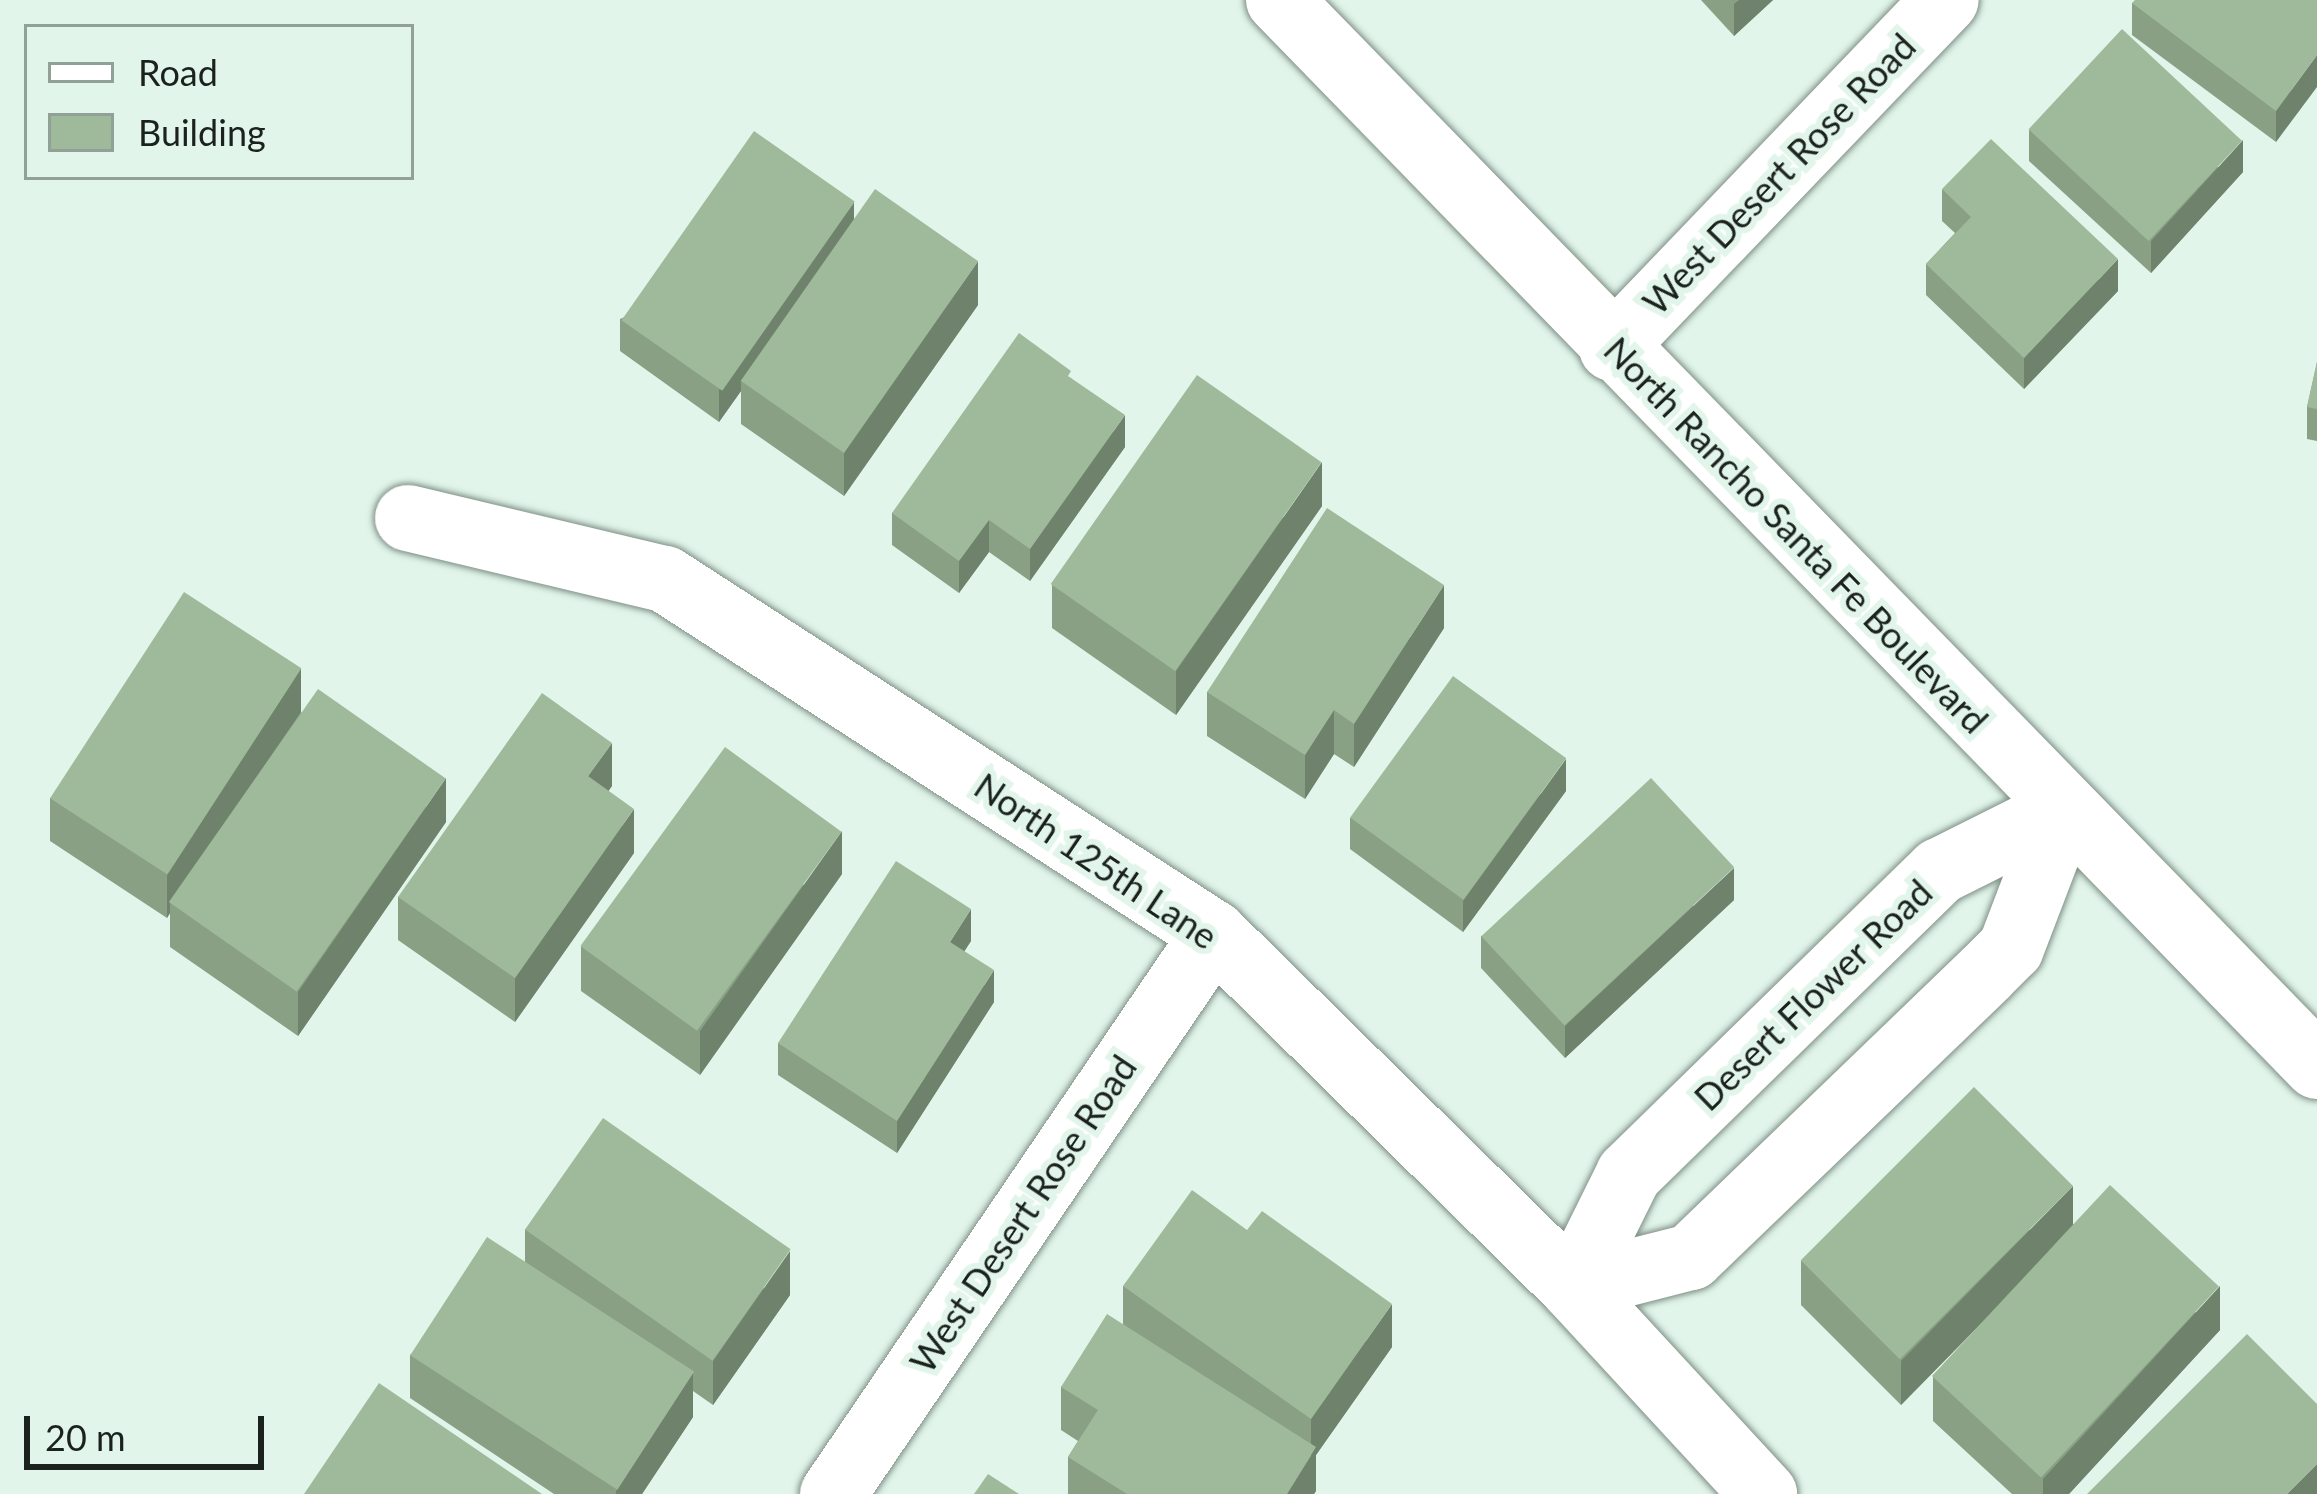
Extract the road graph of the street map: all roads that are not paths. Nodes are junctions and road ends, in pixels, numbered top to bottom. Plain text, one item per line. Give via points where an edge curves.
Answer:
1 (1279, 0) edge
2 (1946, 0) edge
3 (1612, 348) junction
4 (408, 518) dead end
5 (2064, 809) junction
6 (1214, 934) junction
7 (2317, 1066) edge
8 (1573, 1287) junction
9 (833, 1494) edge
10 (1764, 1494) edge

1 - 3 street, North Rancho Santa Fe Boulevard
2 - 3 street, West Desert Rose Road
3 - 5 street, North Rancho Santa Fe Boulevard
4 - 6 street, North 125th Lane via 664,579
5 - 7 street, North Rancho Santa Fe Boulevard
5 - 8 street, Desert Flower Road via 1940,871 1629,1174
5 - 8 street via 2011,947 1985,974 1691,1257
6 - 8 street, North 125th Lane
6 - 9 street, West Desert Rose Road
8 - 10 street, North 125th Lane

